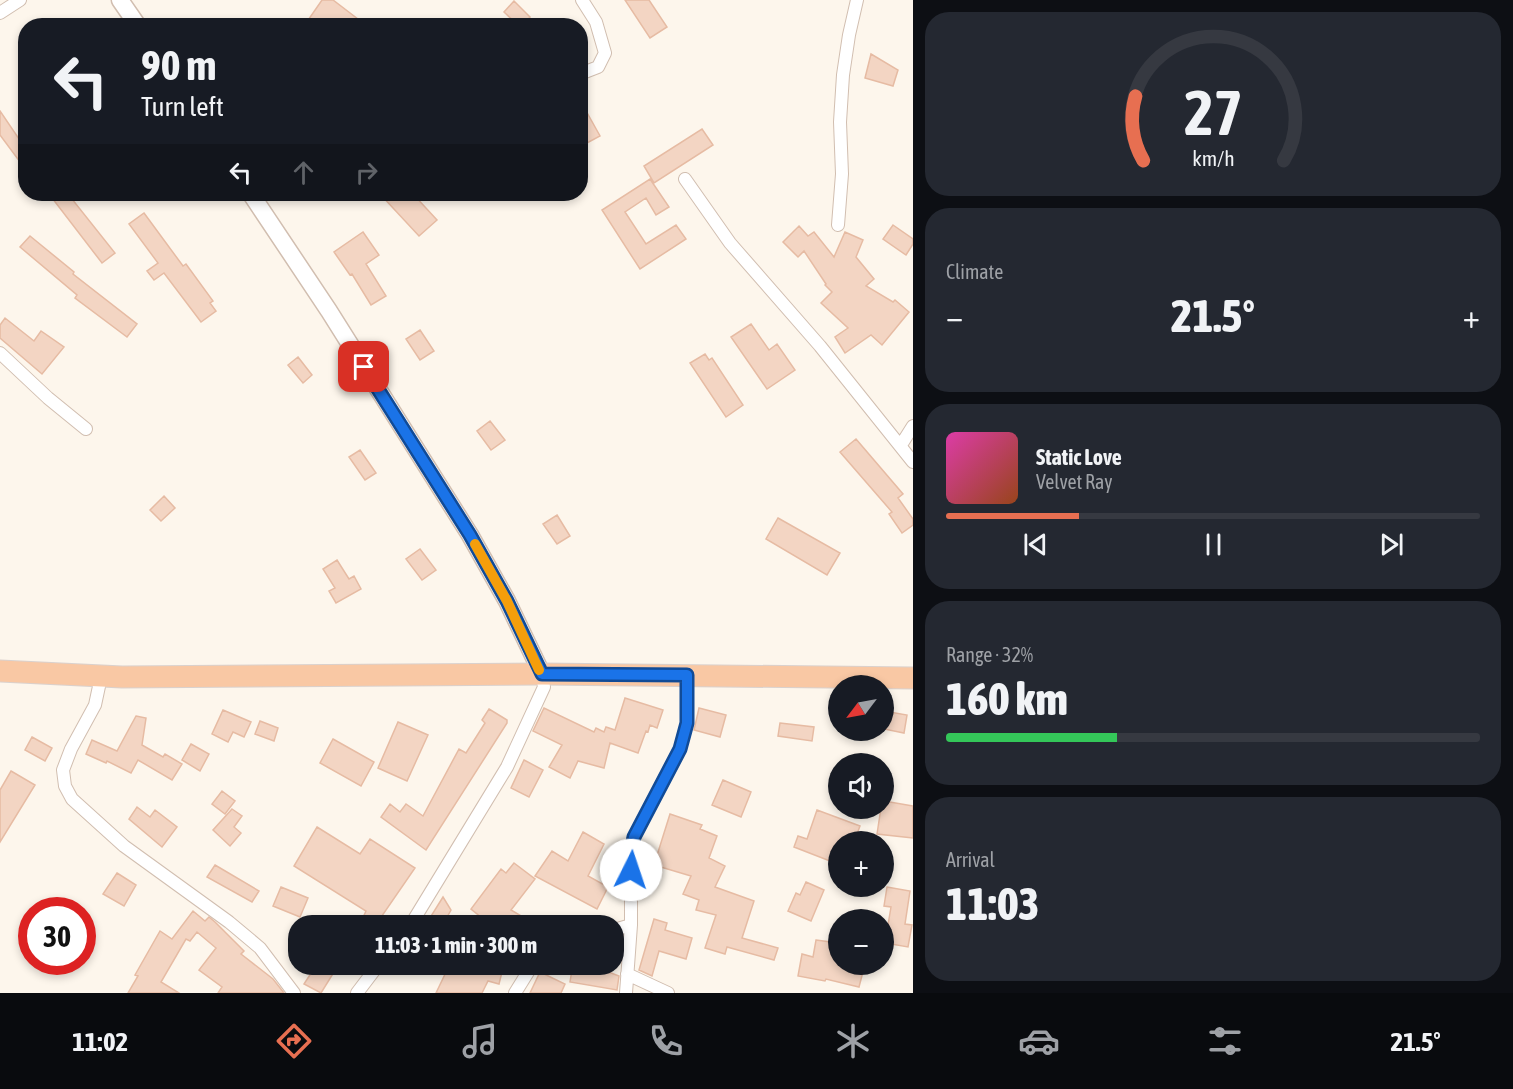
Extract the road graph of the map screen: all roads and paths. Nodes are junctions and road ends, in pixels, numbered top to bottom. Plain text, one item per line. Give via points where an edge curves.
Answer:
1 (20, 0) edge
2 (120, 0) edge
3 (582, 0) edge
4 (857, 0) edge
5 (0, 13) edge
6 (132, 18) edge
7 (588, 71) edge
8 (685, 179) dead end
9 (255, 201) edge
10 (838, 225) dead end
11 (0, 353) edge
12 (913, 426) edge
13 (86, 429) dead end
14 (901, 445) junction
15 (913, 462) edge
16 (0, 671) edge
17 (542, 674) junction
18 (687, 675) junction
19 (101, 677) junction
20 (913, 678) edge
21 (417, 915) edge
22 (631, 925) junction
23 (624, 927) edge
24 (627, 974) junction
25 (371, 975) edge
26 (526, 975) edge
27 (294, 993) edge
28 (357, 993) edge
29 (515, 993) edge
30 (626, 993) edge
31 (668, 993) edge

1 - 5 street
2 - 6 street
3 - 7 street via 596,22 604,53 598,67
4 - 10 street via 843,75
8 - 14 street via 730,243 806,328
9 - 17 street via 470,535
11 - 13 street
12 - 14 street
14 - 15 street
16 - 19 highway
17 - 18 highway
17 - 19 highway
17 - 21 street via 544,687 507,767
18 - 20 highway
18 - 22 street via 687,723 680,749 634,837
19 - 27 street via 95,705 66,757 65,786 72,799 124,846 260,948
22 - 23 street
22 - 24 street
24 - 30 street
24 - 31 street
25 - 28 street
26 - 29 street

